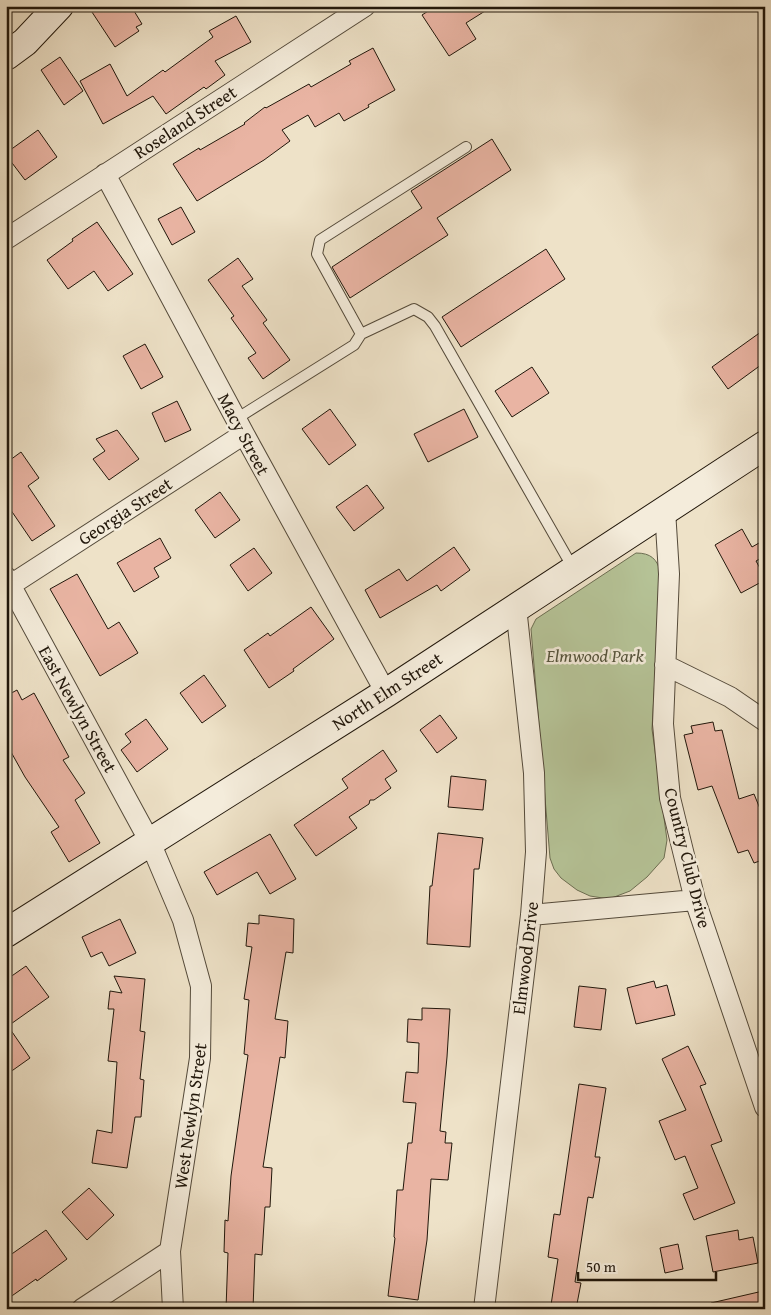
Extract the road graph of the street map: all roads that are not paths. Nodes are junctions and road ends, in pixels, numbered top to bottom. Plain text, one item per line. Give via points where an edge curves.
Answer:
1 (60, 6) edge
2 (365, 6) edge
3 (6, 56) edge
4 (466, 147) dead end
5 (105, 174) junction
6 (6, 239) edge
7 (361, 334) junction
8 (240, 426) junction
9 (765, 445) edge
10 (665, 510) junction
11 (574, 569) junction
12 (8, 583) edge
13 (516, 607) junction
14 (665, 666) junction
15 (386, 693) junction
16 (765, 721) edge
17 (150, 842) junction
18 (695, 900) junction
19 (531, 915) junction
20 (6, 933) edge
21 (765, 1106) edge
22 (170, 1252) junction
23 (82, 1309) edge
24 (173, 1309) edge
25 (484, 1309) edge

1 - 3 main road via 25,42
2 - 5 street, Roseland Street
4 - 7 lane via 320,240 317,254
5 - 6 street, Roseland Street
5 - 8 street, Macy Street
7 - 8 lane via 354,346
7 - 11 lane via 414,309 428,317
8 - 12 street, Georgia Street
8 - 15 street, Macy Street
9 - 10 main road, North Elm Street
10 - 11 main road, North Elm Street
10 - 14 street, Country Club Drive via 669,574
11 - 13 main road, North Elm Street
12 - 17 street, East Newlyn Street
13 - 15 main road, North Elm Street
13 - 19 street, Elmwood Drive via 534,773 536,852
14 - 16 street via 730,697
14 - 18 street, Country Club Drive via 663,724 670,798
15 - 17 main road, North Elm Street
17 - 20 main road, North Elm Street
17 - 22 street, West Newlyn Street via 183,920 201,986 200,1058
18 - 19 street
18 - 21 street, Country Club Drive
19 - 25 street, Elmwood Drive
22 - 23 street
22 - 24 street, West Newlyn Street

